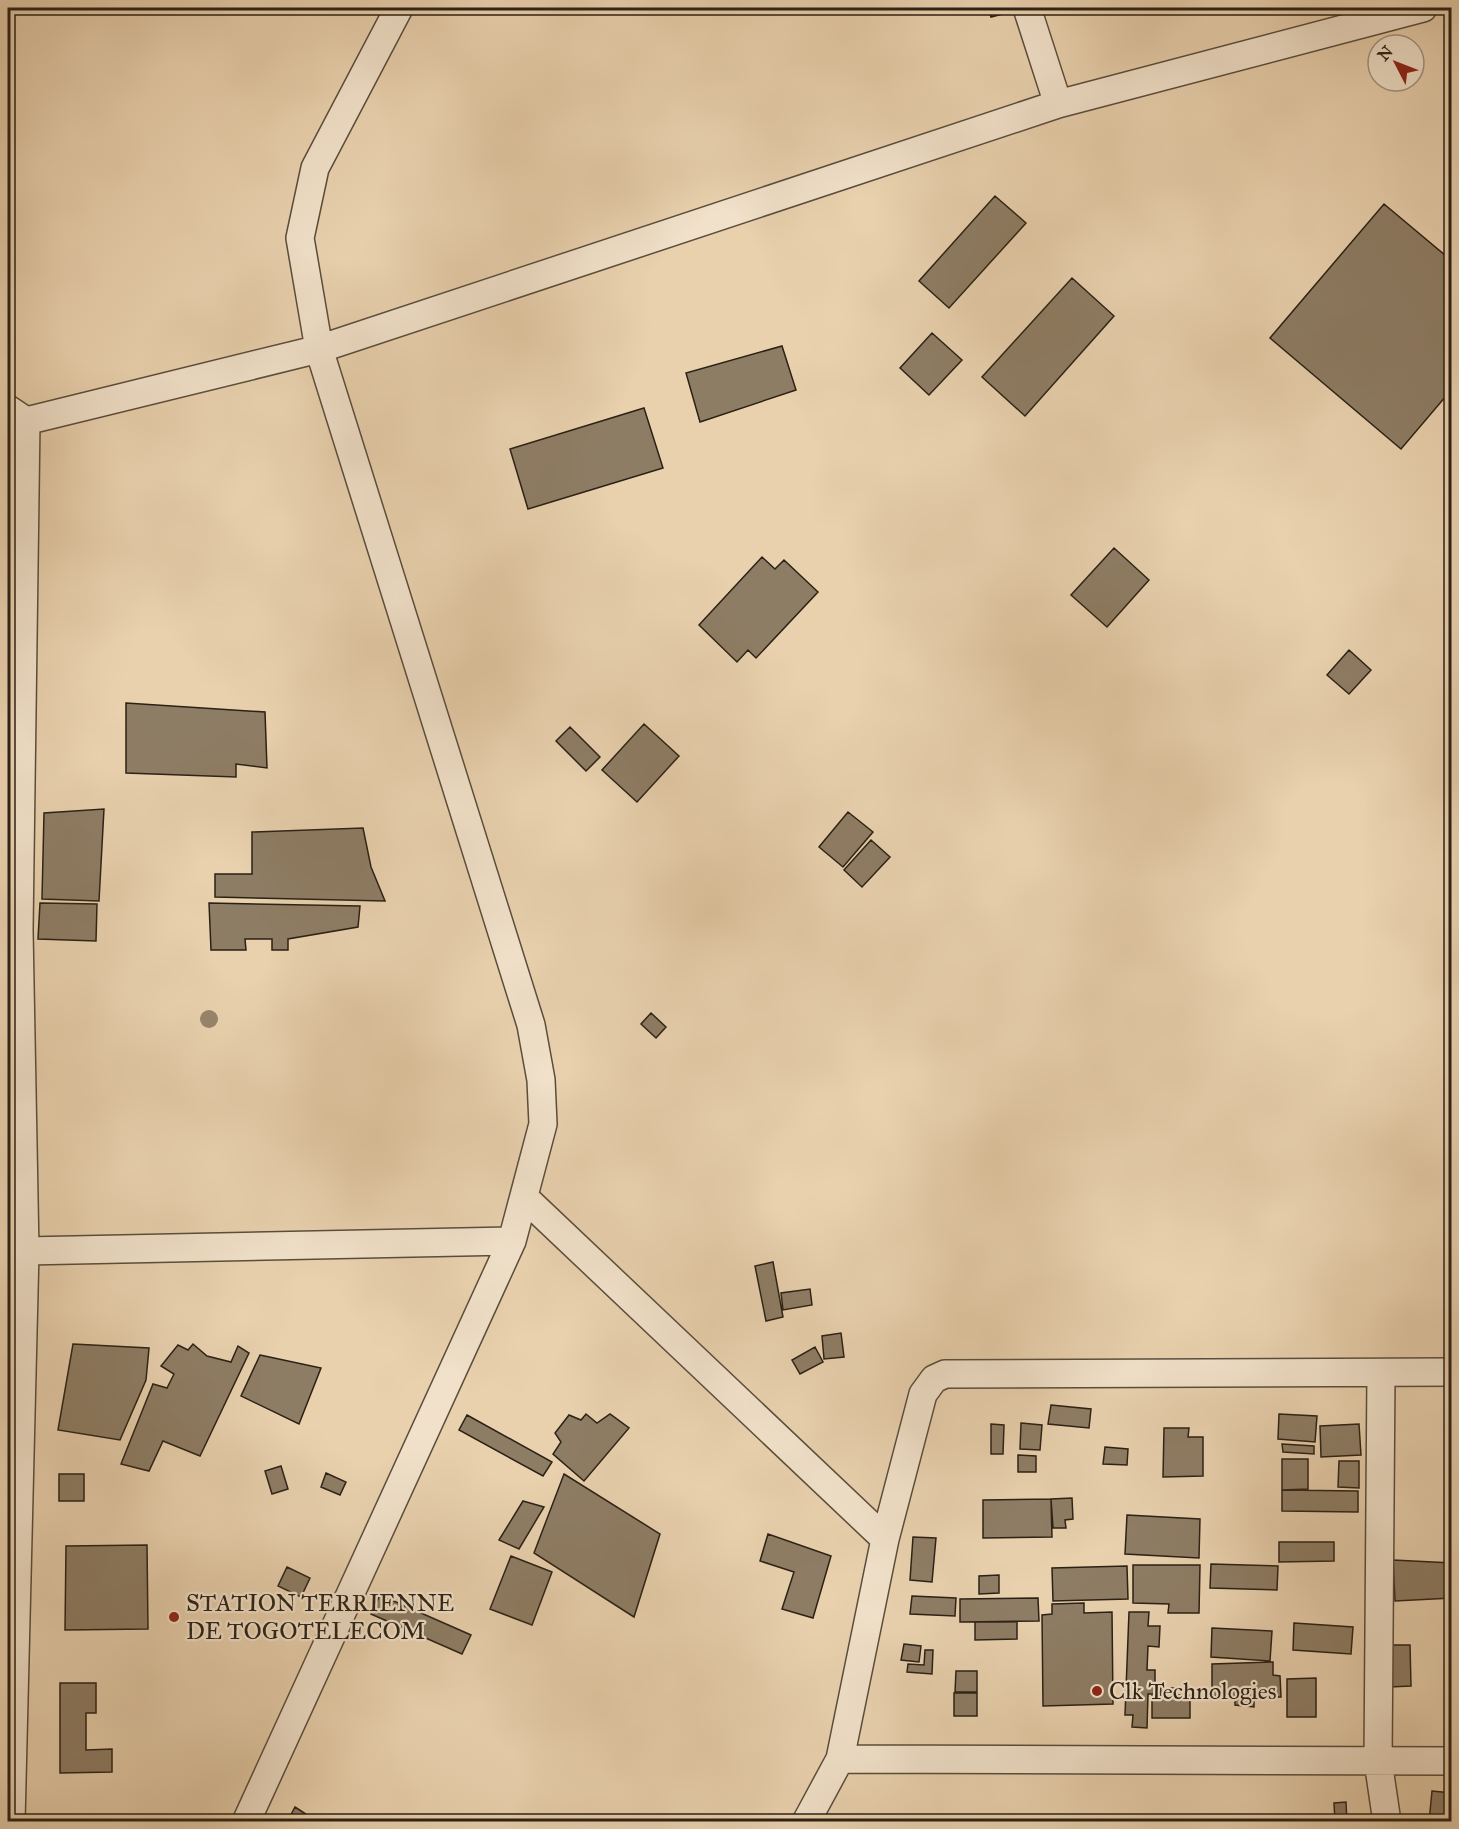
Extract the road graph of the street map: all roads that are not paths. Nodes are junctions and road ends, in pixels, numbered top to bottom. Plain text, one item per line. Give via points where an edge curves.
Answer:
1 (399, 8) edge
2 (1027, 8) edge
3 (1423, 8) edge
4 (1058, 104) junction
5 (319, 349) junction
6 (17, 415) edge
7 (525, 1198) junction
8 (512, 1240) junction
9 (25, 1251) junction
10 (1452, 1371) edge
11 (1381, 1373) junction
12 (885, 1539) junction
13 (840, 1759) junction
14 (1378, 1761) junction
15 (1452, 1761) edge
16 (11, 1821) edge
17 (246, 1821) edge
18 (806, 1821) edge
19 (1387, 1821) edge

1 - 5 street via 315,168 300,238
2 - 4 street
3 - 4 street
4 - 5 street
5 - 6 street
5 - 7 street via 531,1025 541,1080 543,1124
6 - 9 street
7 - 8 street
7 - 12 street
8 - 9 street
8 - 17 street
9 - 16 street
10 - 11 street
11 - 12 street via 945,1374 934,1379 923,1394
11 - 14 street
12 - 13 street
13 - 14 street
13 - 18 street
14 - 15 street
14 - 19 street

